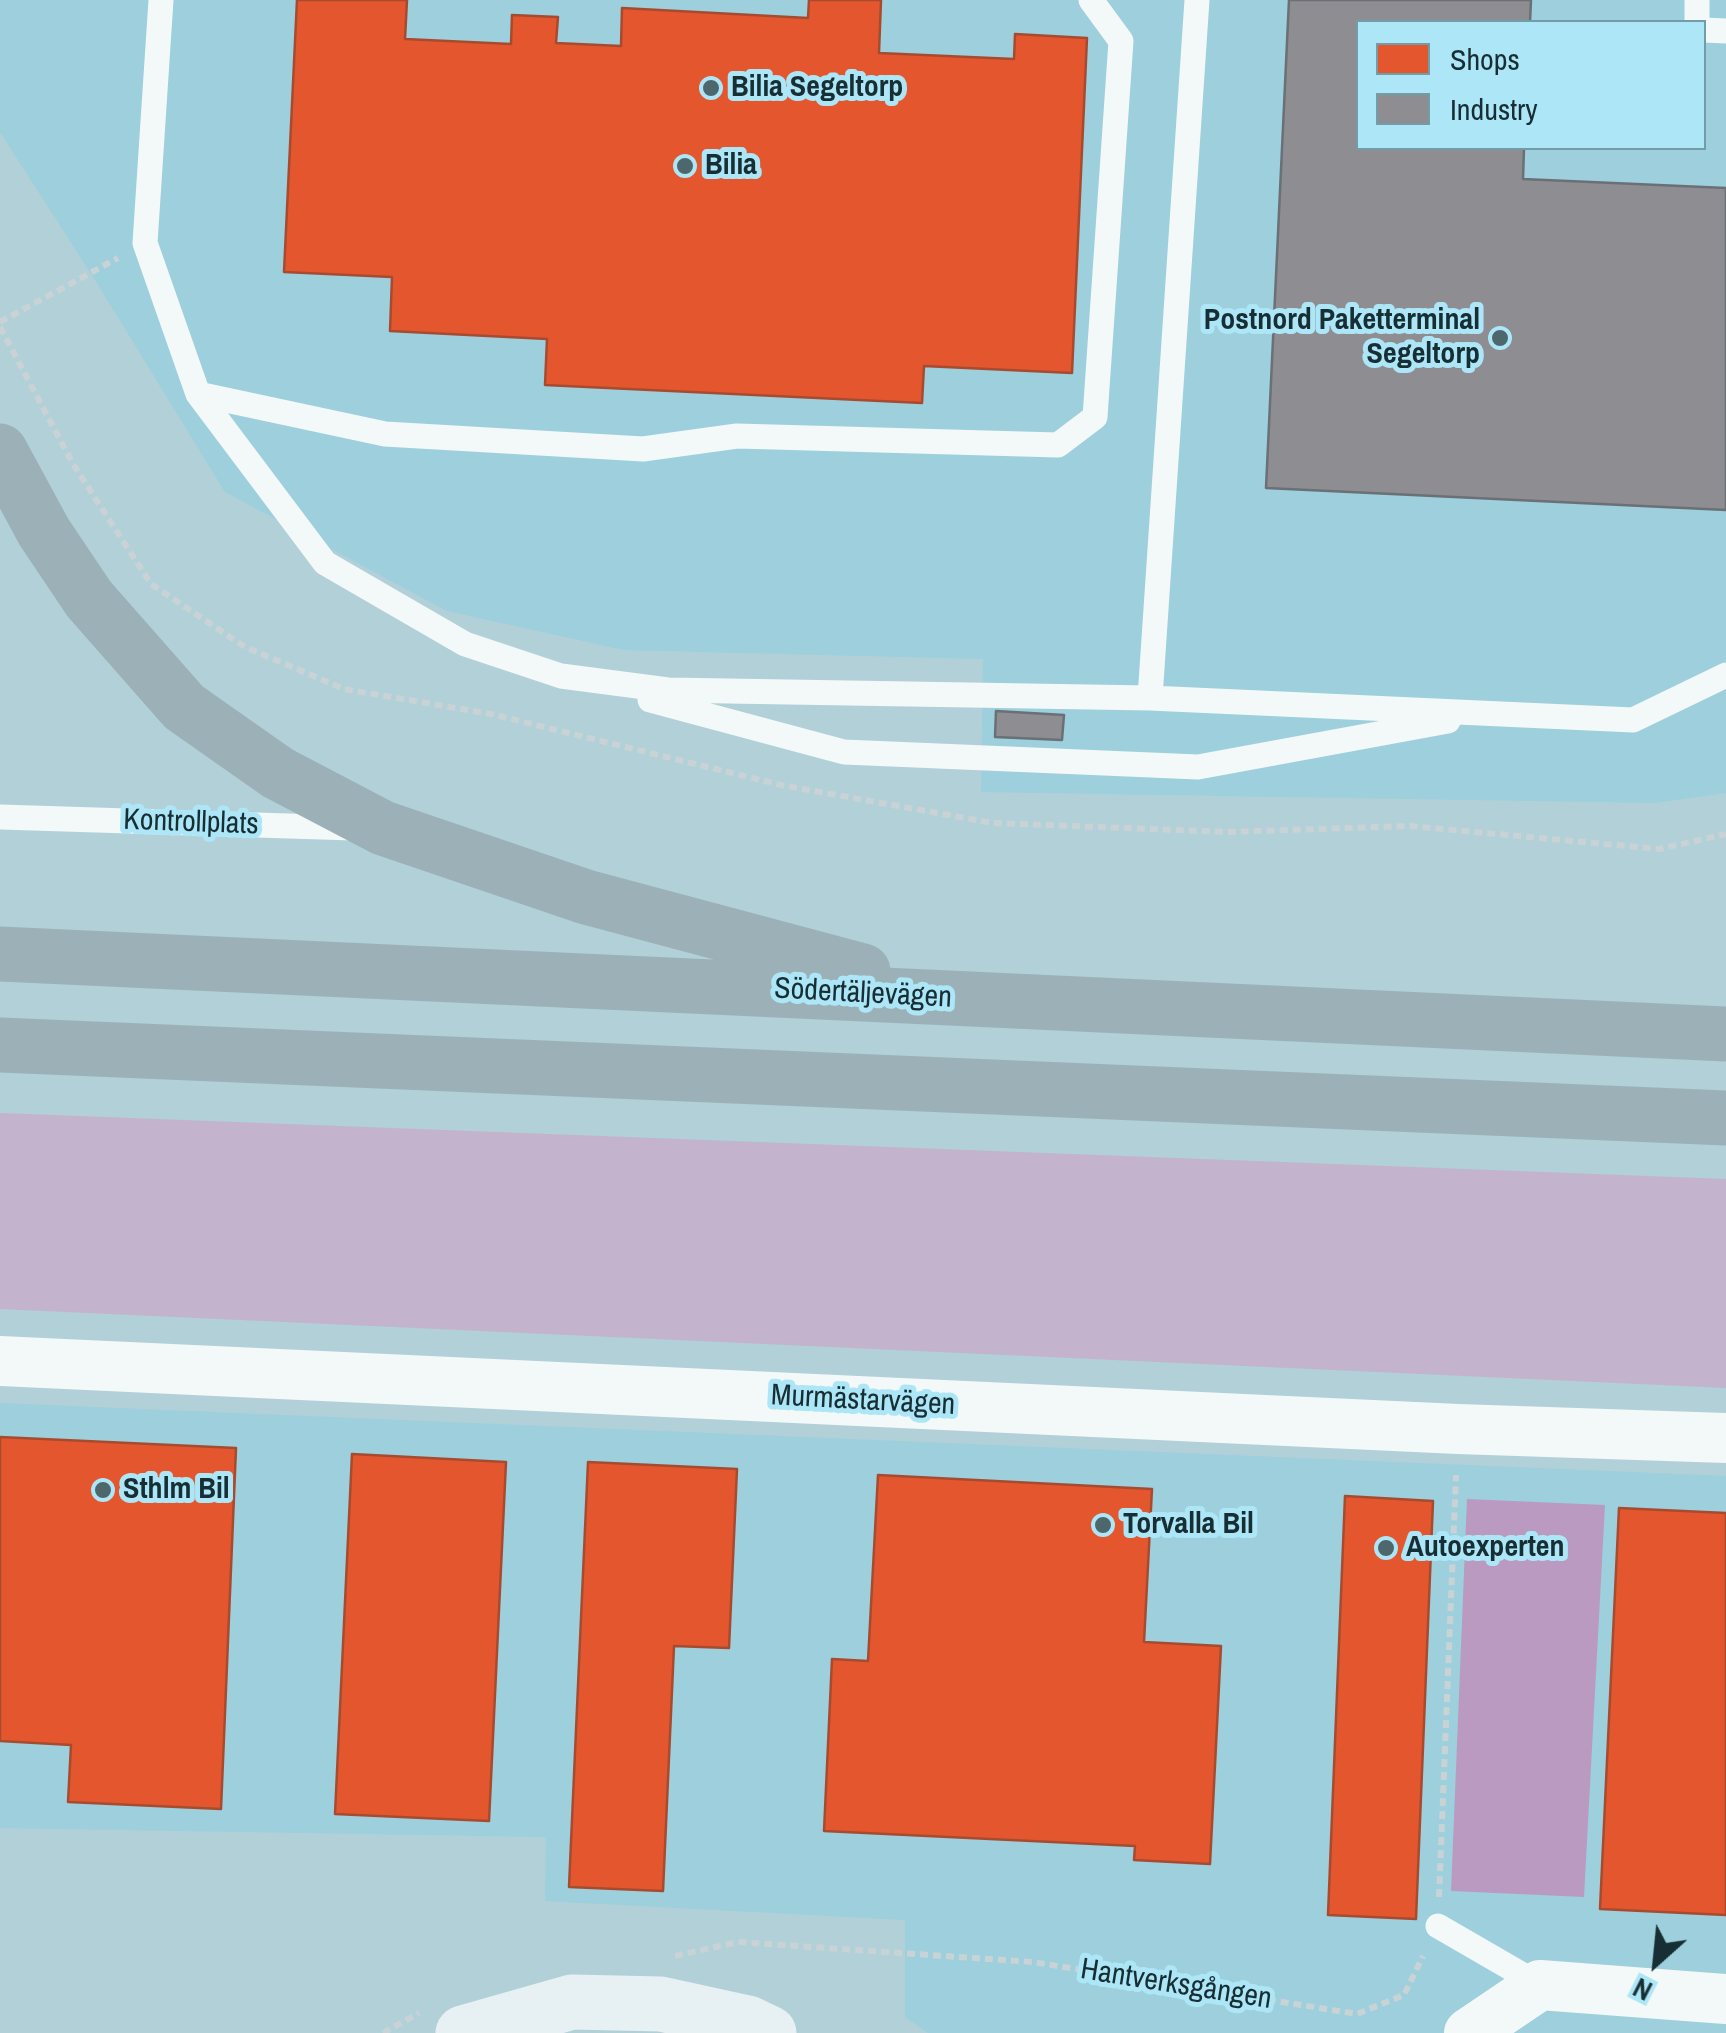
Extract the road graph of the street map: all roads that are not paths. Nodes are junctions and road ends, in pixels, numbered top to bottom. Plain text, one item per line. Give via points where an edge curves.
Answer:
1 (161, 0) edge
2 (1092, 0) edge
3 (1197, 0) edge
4 (198, 394) junction
5 (0, 451) edge
6 (1726, 675) edge
7 (561, 676) junction
8 (1150, 698) junction
9 (1493, 713) junction
10 (0, 817) edge
11 (383, 828) junction
12 (0, 954) edge
13 (968, 999) junction
14 (1726, 1034) edge
15 (0, 1044) edge
16 (1726, 1118) edge
17 (0, 1361) edge
18 (1726, 1438) edge
19 (1438, 1926) road end
20 (1540, 1986) junction
21 (1726, 1999) edge
22 (449, 2021) edge
23 (769, 2033) edge
24 (1468, 2033) edge

1 - 4 lane via 145,244
2 - 4 lane via 1121,41 1095,417 1058,445 737,436 643,449 384,434
3 - 8 lane
4 - 7 lane via 325,562 465,644
5 - 11 highway via 89,599 184,707 278,773
6 - 9 lane via 1633,720
7 - 8 lane via 668,690
7 - 9 lane via 844,752 982,760 1198,767
8 - 9 lane
10 - 11 lane, Kontrollplats
11 - 13 highway via 586,897
12 - 13 highway, Södertäljevägen
13 - 14 highway, Södertäljevägen
15 - 16 highway
17 - 18 street, Murmästarvägen
19 - 20 lane
20 - 21 street
20 - 24 street
22 - 23 main road via 572,2002 661,2004

